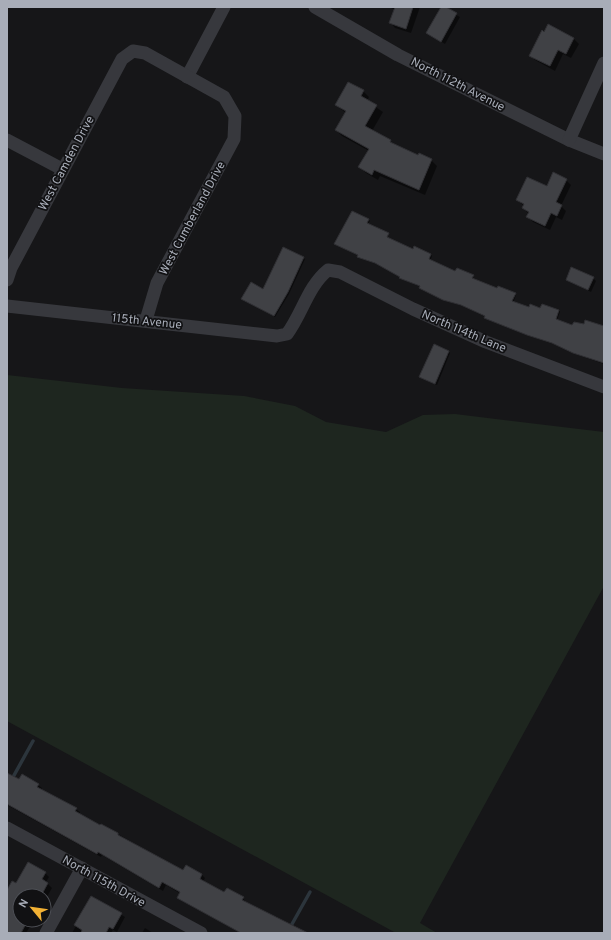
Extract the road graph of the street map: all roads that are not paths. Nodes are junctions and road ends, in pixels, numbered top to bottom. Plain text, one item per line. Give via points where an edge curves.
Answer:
1 (224, 7) edge
2 (315, 7) edge
3 (331, 11) edge
4 (604, 63) edge
5 (187, 77) junction
6 (7, 140) edge
7 (569, 140) junction
8 (604, 154) edge
9 (62, 169) junction
10 (328, 270) joint
11 (7, 280) edge
12 (7, 306) edge
13 (146, 320) junction
14 (604, 387) edge
15 (7, 828) edge
16 (82, 868) junction
17 (46, 933) edge
18 (201, 933) edge

1 - 5 street
2 - 3 street, North 112th Avenue
3 - 7 street, North 112th Avenue via 398,55
4 - 7 street
5 - 9 street, West Camden Drive via 145,53 133,51 122,59
5 - 13 street, West Cumberland Drive via 224,97 235,116 234,139 157,283
6 - 9 street
7 - 8 street, North 112th Avenue
9 - 11 street, West Camden Drive
10 - 13 street, 115th Avenue via 319,277 287,334 277,336
10 - 14 street, North 114th Lane via 340,272 486,342
12 - 13 street, 115th Avenue
15 - 16 street, North 115th Drive
16 - 17 street
16 - 18 street, North 115th Drive

